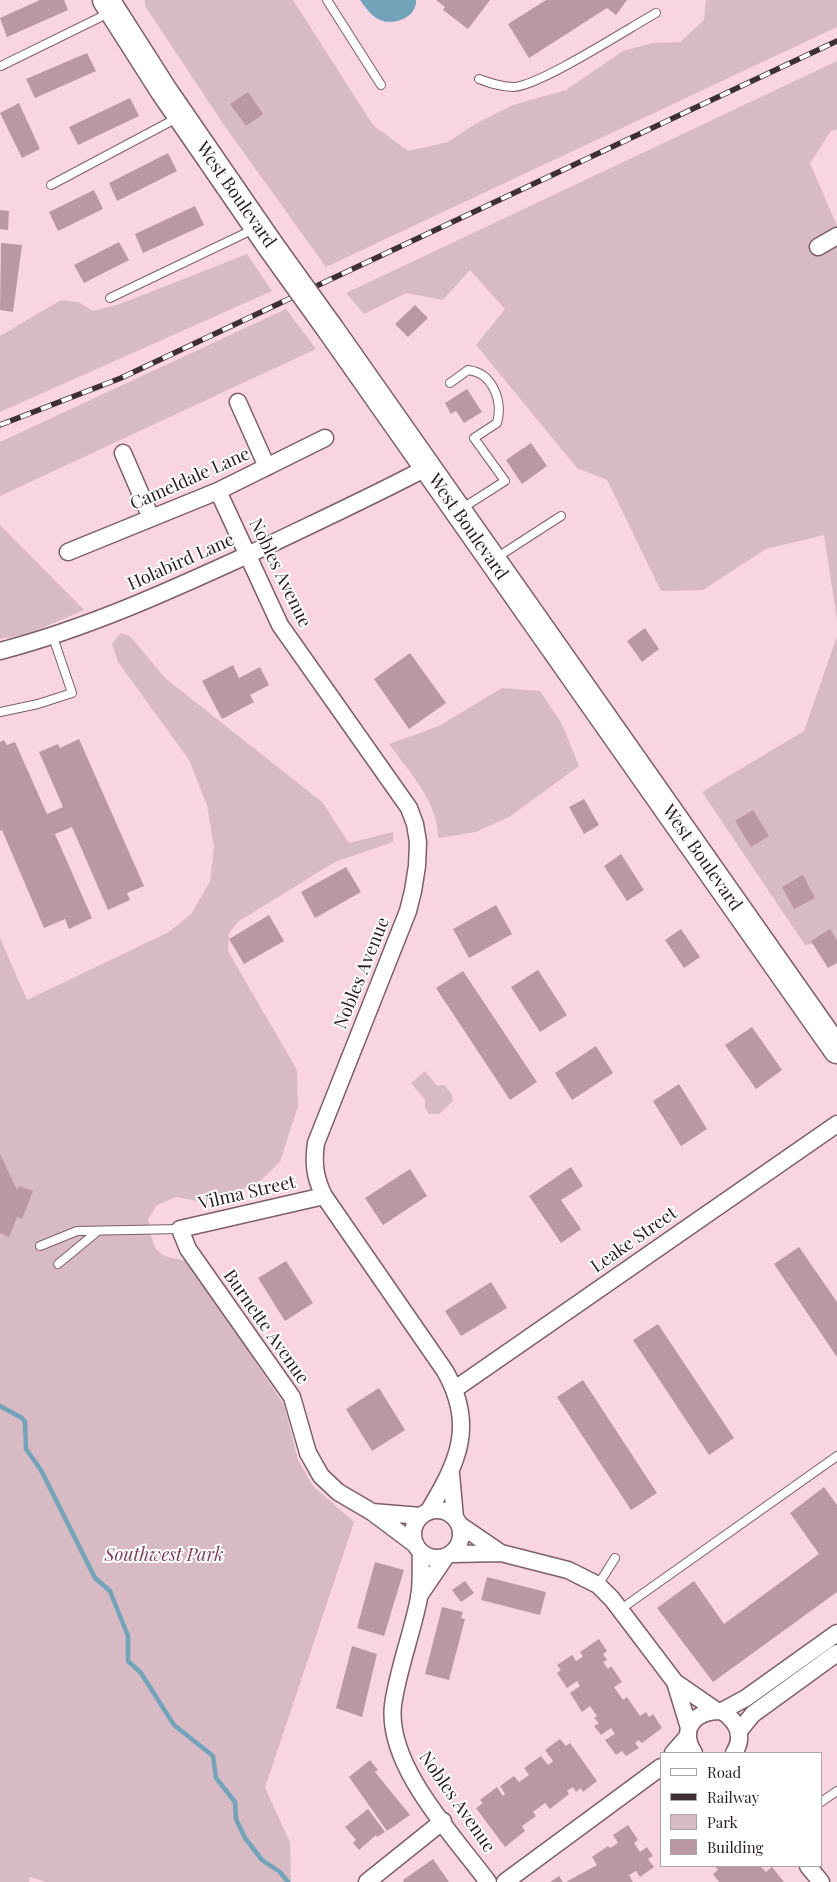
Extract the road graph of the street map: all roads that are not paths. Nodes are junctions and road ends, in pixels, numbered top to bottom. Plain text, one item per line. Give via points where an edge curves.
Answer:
1 (326, 0) edge
2 (109, 5) edge
3 (656, 13) dead end
4 (1, 66) dead end
5 (479, 79) dead end
6 (381, 85) dead end
7 (181, 116) junction
8 (51, 185) dead end
9 (264, 236) junction
10 (837, 236) edge
11 (818, 247) dead end
12 (110, 298) dead end
13 (450, 383) dead end
14 (238, 402) dead end
15 (325, 438) dead end
16 (123, 453) dead end
17 (266, 467) junction
18 (426, 468) junction
19 (218, 491) junction
20 (457, 512) junction
21 (560, 516) dead end
22 (150, 518) junction
23 (68, 552) dead end
24 (248, 554) junction
25 (492, 561) junction
26 (53, 637) junction
27 (0, 651) edge
28 (0, 712) edge
29 (837, 1050) edge
30 (837, 1124) edge
31 (324, 1196) junction
32 (180, 1229) junction
33 (98, 1231) junction
34 (40, 1246) dead end
35 (58, 1264) dead end
36 (455, 1388) junction
37 (837, 1456) edge
38 (450, 1474) junction
39 (372, 1512) junction
40 (425, 1514) junction
41 (458, 1522) junction
42 (418, 1549) junction
43 (501, 1553) junction
44 (448, 1556) junction
45 (615, 1558) dead end
46 (598, 1585) junction
47 (420, 1596) junction
48 (621, 1609) junction
49 (837, 1633) edge
50 (837, 1653) edge
51 (675, 1682) junction
52 (719, 1711) junction
53 (689, 1732) junction
54 (738, 1746) edge
55 (674, 1752) edge
56 (693, 1752) edge
57 (659, 1770) edge
58 (837, 1791) edge
59 (822, 1801) edge
60 (443, 1821) junction
61 (809, 1867) edge
62 (367, 1882) edge
63 (488, 1882) edge
64 (505, 1882) edge
65 (820, 1882) edge

1 - 6 lane
2 - 4 lane
2 - 7 main road, West Boulevard
3 - 5 lane via 547,74 515,87 494,85
7 - 8 lane
7 - 9 main road, West Boulevard
9 - 12 lane
9 - 18 main road, West Boulevard, bridge
10 - 11 street
13 - 20 lane via 468,370 476,371 488,380 498,396 500,411 497,424 474,438 505,481
14 - 17 street
15 - 17 street, Cameldale Lane
16 - 22 street
17 - 19 street, Cameldale Lane
18 - 20 main road, West Boulevard
18 - 24 street, Holabird Lane
19 - 22 street, Cameldale Lane
19 - 24 street, Nobles Avenue
20 - 25 main road, West Boulevard
21 - 25 lane
22 - 23 street, Cameldale Lane
24 - 26 street, Holabird Lane via 96,622
24 - 31 street, Nobles Avenue via 286,635 408,808 418,842 408,911 316,1143 315,1175
25 - 29 main road, West Boulevard
26 - 27 street, Holabird Lane
26 - 28 lane via 72,693
30 - 36 street, Leake Street
31 - 32 street, Vilma Street
31 - 36 street, Nobles Avenue
32 - 33 lane
32 - 39 street, Burnette Avenue via 188,1249 292,1397 308,1453 321,1476 338,1492
33 - 34 lane via 77,1231
33 - 35 lane
36 - 38 street, Nobles Avenue via 462,1428
37 - 48 lane
38 - 40 street, Nobles Avenue
38 - 41 street, Nobles Avenue
39 - 40 street, Burnette Avenue
39 - 42 street, Burnette Avenue
40 - 41 street via 443,1511
40 - 42 street via 414,1529
41 - 43 street
41 - 44 street via 461,1540
42 - 44 street via 436,1559
42 - 47 street, Nobles Avenue
43 - 44 street
43 - 46 street via 568,1570
44 - 47 street, Nobles Avenue
45 - 46 lane
46 - 48 street
47 - 60 street, Nobles Avenue via 393,1705 394,1726 403,1762
48 - 51 street
49 - 52 street via 746,1698
50 - 54 street via 753,1714
51 - 52 street
51 - 53 street
52 - 53 street via 701,1714
52 - 54 street via 732,1717
53 - 55 street
53 - 56 street via 689,1745
57 - 64 street
58 - 59 lane
60 - 62 street
60 - 63 street, Nobles Avenue
61 - 65 street

